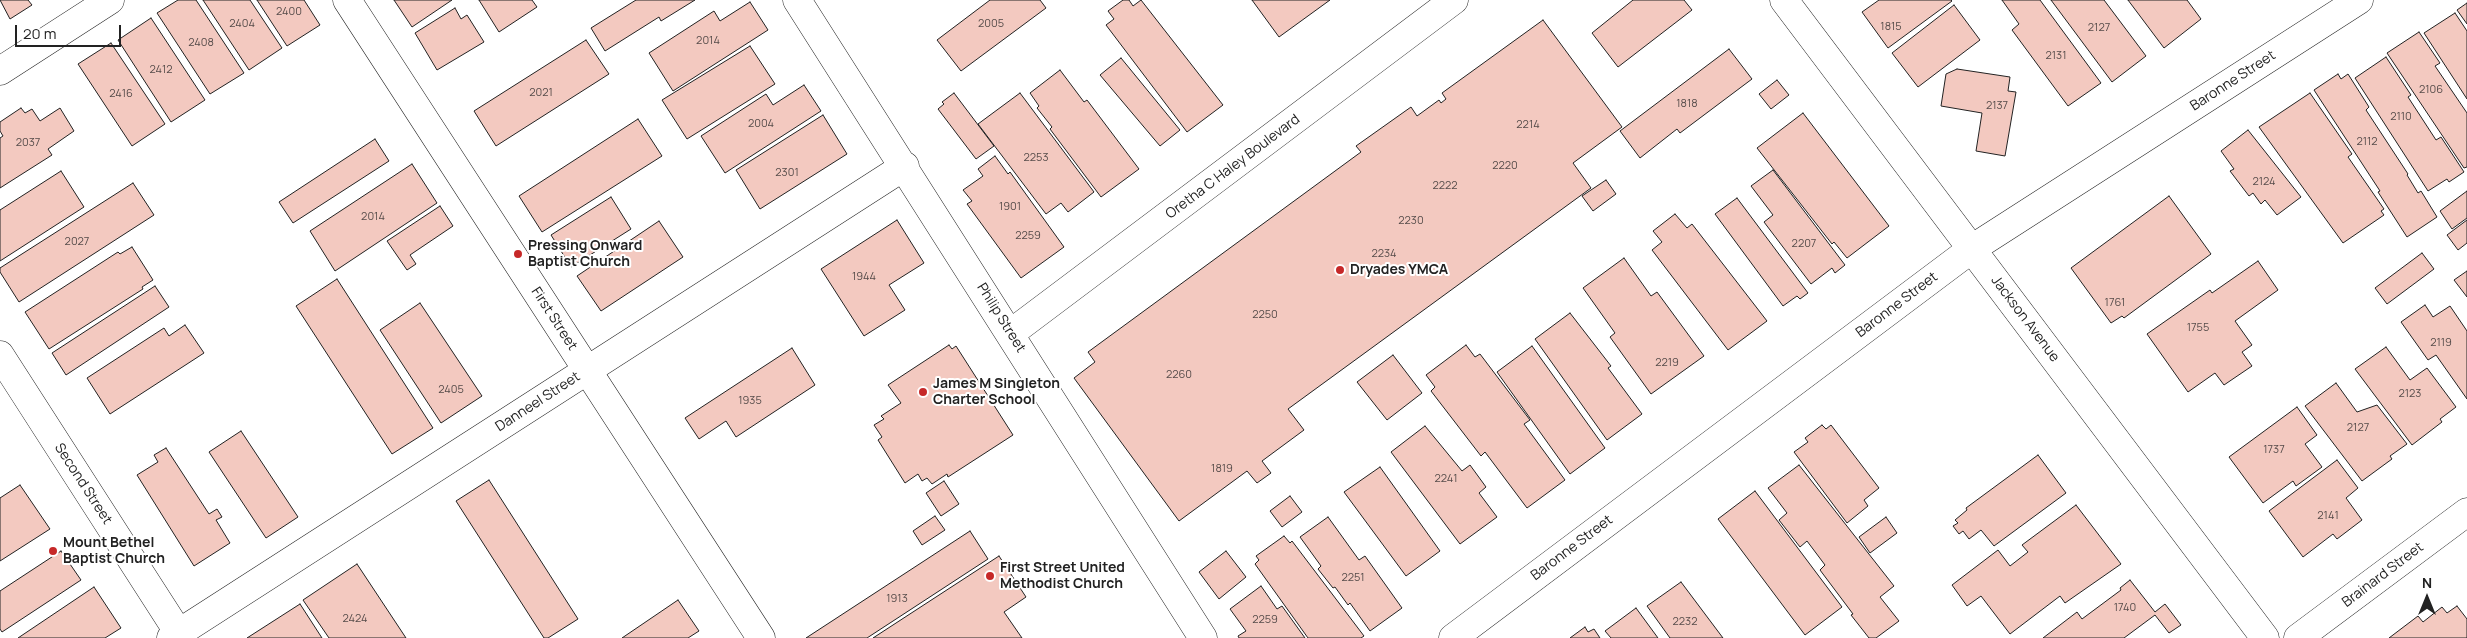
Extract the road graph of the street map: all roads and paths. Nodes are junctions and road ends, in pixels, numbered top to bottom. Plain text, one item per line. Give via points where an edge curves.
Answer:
1 (110, 0) edge
2 (347, 0) edge
3 (797, 0) edge
4 (1454, 0) edge
5 (1784, 0) edge
6 (2359, 0) edge
7 (0, 71) edge
8 (905, 166) junction
9 (1973, 248) junction
10 (1011, 333) junction
11 (0, 355) edge
12 (587, 370) junction
13 (2467, 512) edge
14 (177, 636) edge
15 (760, 638) edge
16 (1203, 638) edge
17 (1453, 638) edge
18 (2265, 638) edge
19 (2298, 638) edge

1 - 7 street
2 - 12 street, First Street
3 - 8 street, Philip Street
4 - 10 street, Oretha C Haley Boulevard
5 - 9 street, Jackson Avenue
6 - 9 street, Baronne Street
8 - 10 street, Philip Street
8 - 12 street, Danneel Street
9 - 17 street, Baronne Street
9 - 18 street, Jackson Avenue
10 - 16 street, Philip Street
11 - 14 street, Second Street
12 - 14 street, Danneel Street
12 - 15 street, First Street
13 - 19 street, Brainard Street

